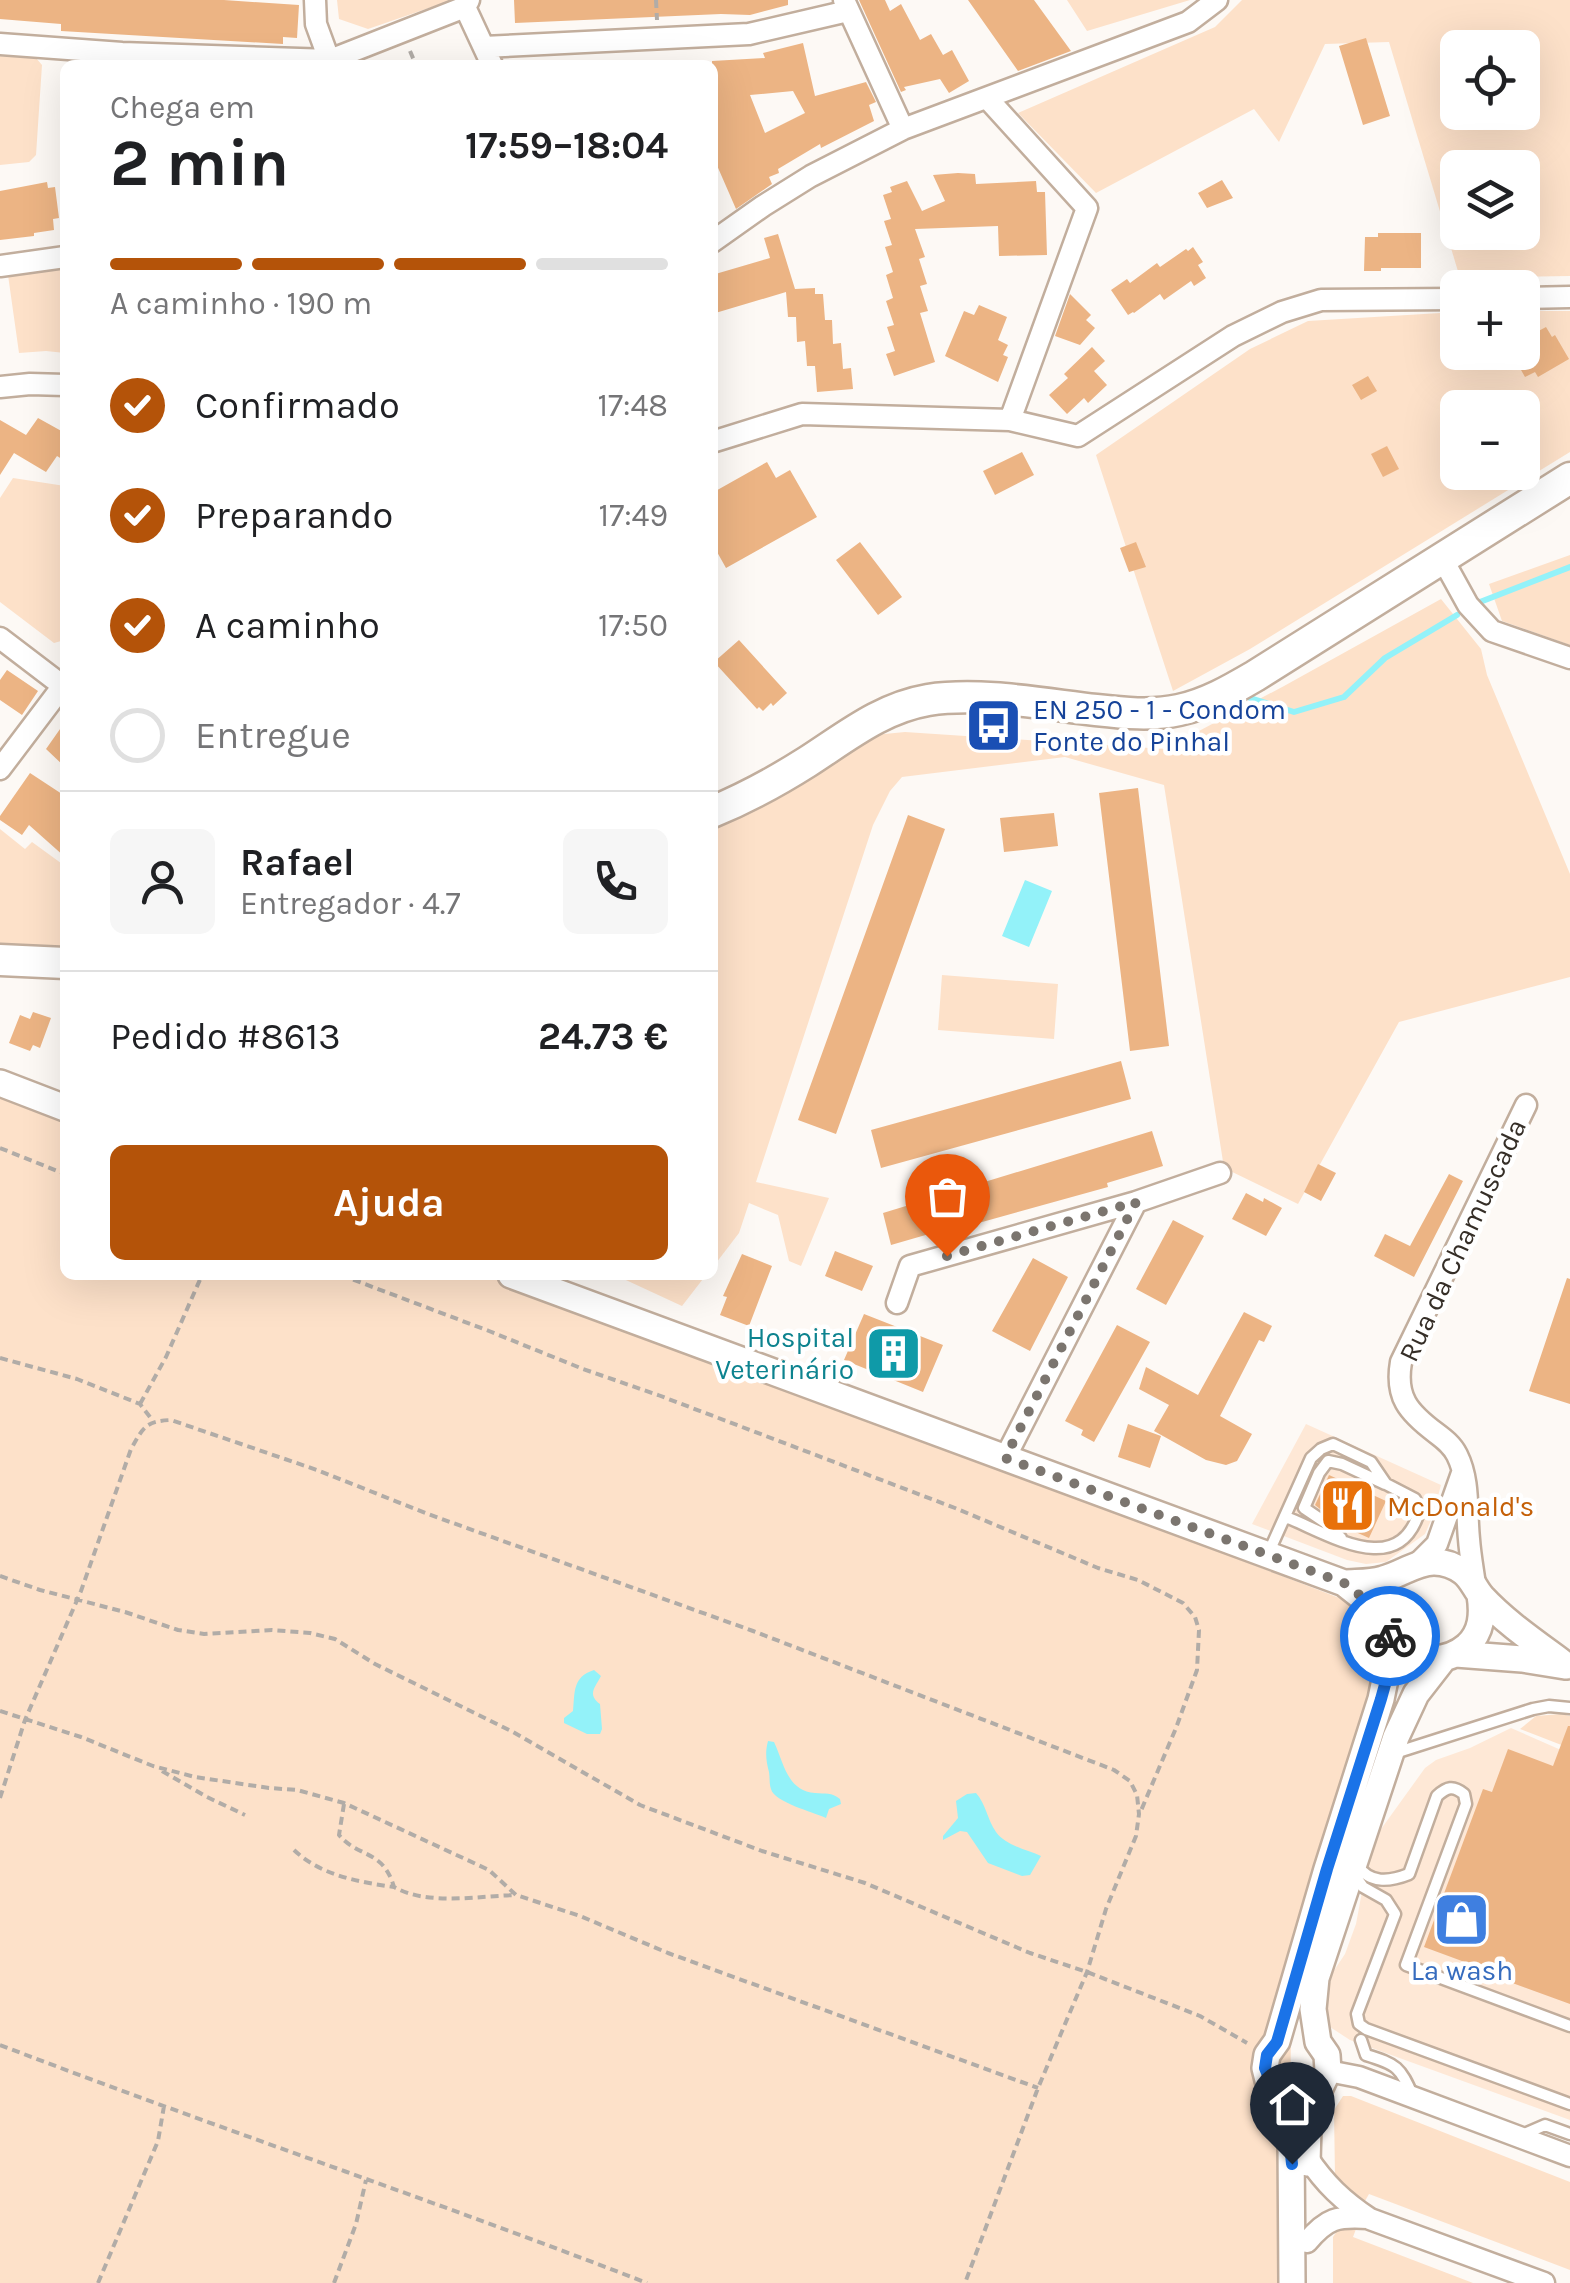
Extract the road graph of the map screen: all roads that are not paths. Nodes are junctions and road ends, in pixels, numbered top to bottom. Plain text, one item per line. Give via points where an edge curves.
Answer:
1 (316, 0) edge
2 (1217, 0) edge
3 (467, 3) edge
4 (846, 5) edge
5 (0, 44) edge
6 (488, 56) edge
7 (123, 59) edge
8 (192, 60) edge
9 (329, 60) edge
10 (335, 60) edge
11 (988, 98) junction
12 (903, 129) junction
13 (718, 238) edge
14 (60, 258) edge
15 (0, 266) edge
16 (1570, 297) edge
17 (1440, 298) edge
18 (1540, 298) edge
19 (60, 385) edge
20 (0, 387) edge
21 (1010, 420) junction
22 (718, 440) edge
23 (1570, 478) edge
24 (1442, 558) junction
25 (0, 638) edge
26 (1570, 658) edge
27 (60, 682) edge
28 (60, 690) edge
29 (0, 769) edge
30 (718, 809) edge
31 (0, 960) edge
32 (60, 964) edge
33 (0, 1083) edge
34 (1526, 1105) dead end
35 (60, 1106) edge
36 (1220, 1172) dead end
37 (1136, 1202) junction
38 (524, 1280) edge
39 (897, 1303) dead end
40 (1005, 1458) junction
41 (1463, 1471) junction
42 (1386, 1484) junction
43 (1433, 1512) junction
44 (1286, 1517) junction
45 (1343, 1540) junction
46 (1268, 1554) junction
47 (1410, 1569) junction
48 (1344, 1583) junction
49 (1478, 1590) junction
50 (1388, 1629) junction
51 (1450, 1656) junction
52 (1569, 1667) edge
53 (1570, 1708) edge
54 (1390, 1755) junction
55 (1344, 1816) junction
56 (1352, 1866) junction
57 (1570, 2026) edge
58 (1361, 2040) dead end
59 (1318, 2042) junction
60 (1272, 2048) junction
61 (1323, 2081) junction
62 (1276, 2090) junction
63 (1414, 2098) junction
64 (1570, 2104) edge
65 (1570, 2134) edge
66 (1518, 2136) junction
67 (1570, 2156) edge
68 (1307, 2157) junction
69 (1370, 2218) junction
70 (1307, 2242) junction
71 (1292, 2283) edge
72 (1307, 2283) edge
73 (1544, 2283) edge

1 - 9 street via 316,24
2 - 11 street via 1188,22
3 - 6 street
3 - 10 street
4 - 6 street via 749,34
4 - 12 street
5 - 7 street
7 - 8 street
11 - 12 street
11 - 21 street via 1088,208
12 - 13 street via 811,176
14 - 15 street
16 - 18 street
17 - 21 street via 1321,300 1282,312 1232,336 1078,436
19 - 20 street
21 - 22 street via 802,414
23 - 24 main road
24 - 26 street via 1492,632
24 - 30 main road via 1255,676 1192,707 1127,713 927,700 866,723
25 - 27 street
28 - 29 street
31 - 32 main road
33 - 35 street
34 - 41 street, Rua da Chamuscada via 1398,1378 1406,1403 1452,1446
36 - 37 street
37 - 39 street via 910,1266
37 - 40 street
38 - 40 street
40 - 46 street
41 - 43 street
41 - 49 street
42 - 43 lane
42 - 44 lane via 1372,1462 1334,1444 1310,1458
42 - 45 lane via 1328,1461 1304,1508
43 - 45 lane via 1392,1547 1366,1550
43 - 47 street via 1437,1544
44 - 45 lane
44 - 46 lane
46 - 48 street
47 - 48 street
47 - 49 street via 1449,1564
47 - 50 street via 1387,1596
48 - 50 street
49 - 51 street via 1479,1629
49 - 52 street
50 - 51 street via 1413,1655
50 - 55 street via 1386,1681
51 - 52 street
51 - 54 street via 1416,1694
53 - 54 lane via 1532,1708
54 - 56 street
55 - 56 lane via 1342,1856
55 - 60 street
56 - 57 lane via 1377,1880 1409,1874 1437,1796 1456,1788 1466,1804 1406,1966
56 - 59 street via 1314,1990
56 - 64 lane via 1363,1888 1386,1900 1394,1914 1359,2024
58 - 63 lane via 1366,2055 1393,2063 1404,2075
59 - 60 street via 1290,2035
59 - 61 street via 1327,2055
60 - 62 street via 1265,2068
61 - 62 street via 1304,2098
61 - 63 street via 1359,2077
61 - 68 street via 1311,2107
62 - 71 street via 1291,2140
63 - 66 street
65 - 66 lane via 1545,2125
66 - 67 street
68 - 69 street via 1338,2197
68 - 70 street
69 - 70 street via 1330,2220
69 - 73 street
70 - 72 street

